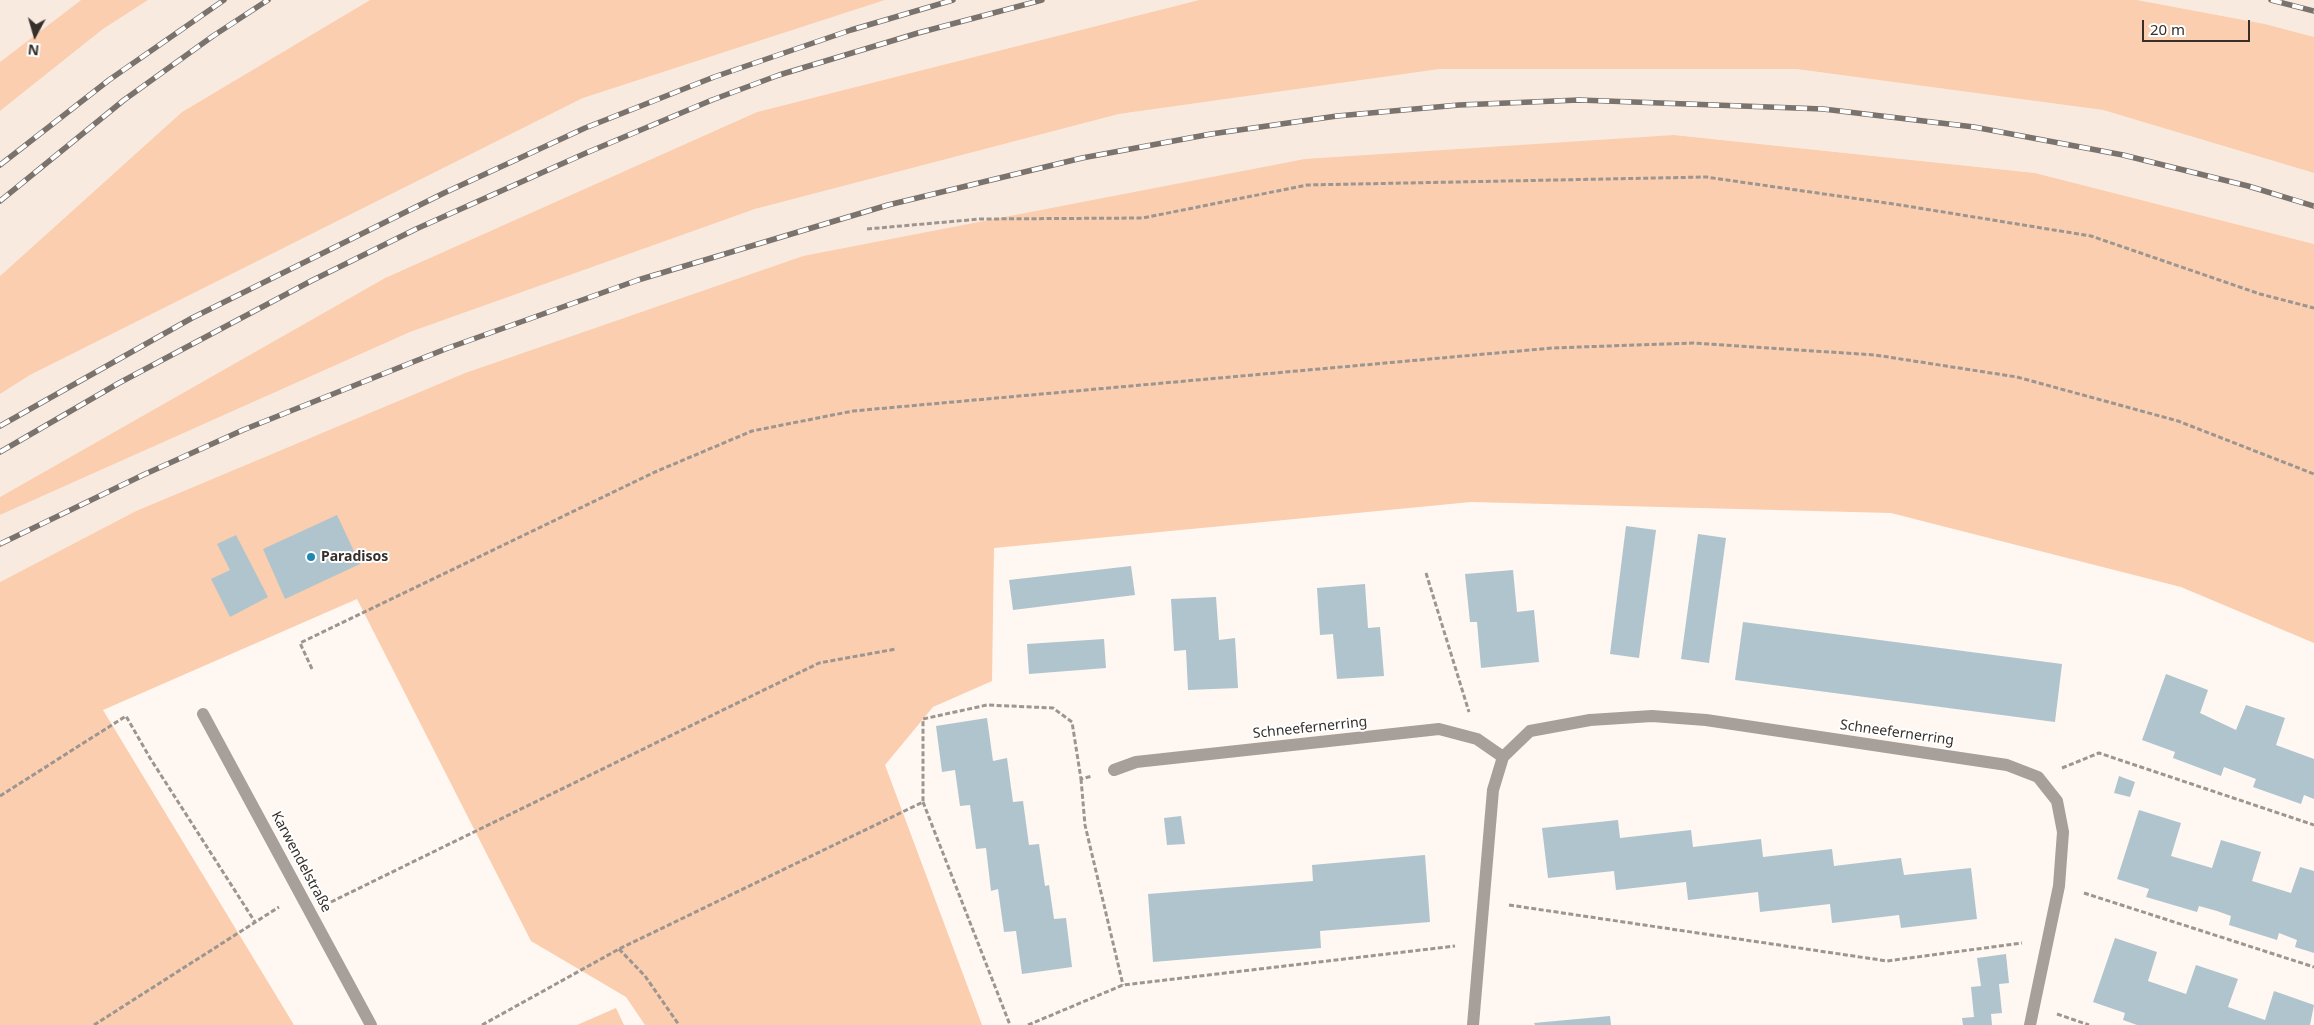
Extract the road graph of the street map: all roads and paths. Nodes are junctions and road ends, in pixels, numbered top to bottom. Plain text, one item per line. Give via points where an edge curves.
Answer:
1 (866, 230) dead end
2 (2314, 308) edge
3 (2314, 474) edge
4 (1426, 573) dead end
5 (896, 649) dead end
6 (312, 669) dead end
7 (203, 714) dead end
8 (1477, 739) junction
9 (1503, 757) junction
10 (1114, 770) joint
11 (2038, 777) junction
12 (1081, 779) junction
13 (0, 796) edge
14 (923, 802) junction
15 (2314, 825) edge
16 (2060, 886) junction
17 (301, 894) junction
18 (1482, 901) junction
19 (310, 912) junction
20 (255, 922) junction
21 (2050, 939) junction
22 (1480, 942) junction
23 (619, 949) junction
24 (2314, 967) edge
25 (1124, 985) junction
26 (2035, 1007) junction
27 (94, 1025) edge
28 (371, 1025) edge
29 (482, 1025) edge
30 (679, 1025) edge
31 (1010, 1025) edge
32 (1028, 1025) edge
33 (1473, 1025) edge
34 (2030, 1025) edge
35 (2089, 1025) edge

1 - 2 path via 980,219 1143,218 1307,185 1706,177 2091,236 2260,294
3 - 6 path via 2178,421 2017,377 1875,355 1693,343 1552,348 853,411 752,431 655,472 300,643
4 - 8 path
5 - 19 path via 819,663
7 - 17 street, Karwendelstraße
8 - 9 street, Schneefernerring
8 - 10 street, Schneefernerring via 1439,729 1136,762
9 - 11 street, Schneefernerring via 1530,731 1590,720 1652,716 1706,720 2007,764
9 - 18 street, Schneefernerring via 1493,790
10 - 12 path
11 - 15 path via 2099,753
11 - 16 street, Schneefernerring via 2057,801 2063,832
12 - 14 path via 1072,722 1053,708 987,705 923,719
12 - 25 path via 1085,825
13 - 20 path via 126,716
14 - 23 path
14 - 31 path
16 - 21 street, Schneefernerring
16 - 24 path
17 - 19 street, Karwendelstraße
17 - 20 path
18 - 21 path via 1887,961
18 - 22 street, Schneefernerring
19 - 28 street, Karwendelstraße
20 - 27 path
21 - 26 street, Schneefernerring
22 - 25 path
22 - 33 street, Schneefernerring
23 - 29 path
23 - 30 path via 645,976
25 - 32 path
26 - 34 street, Schneefernerring
26 - 35 path

